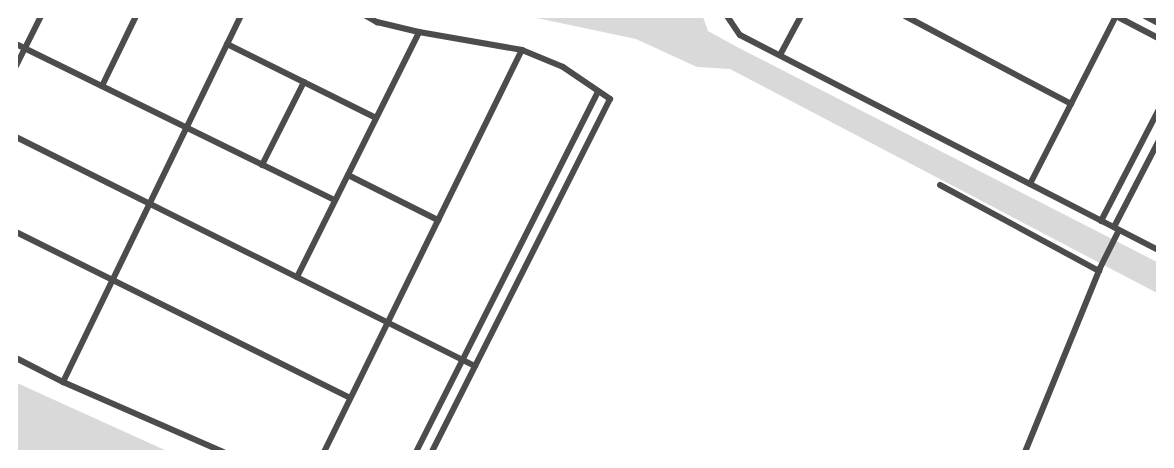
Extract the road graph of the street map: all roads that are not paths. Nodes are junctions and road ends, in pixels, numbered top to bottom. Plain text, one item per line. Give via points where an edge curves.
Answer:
1 (41, 16) edge
2 (136, 16) edge
3 (241, 16) edge
4 (366, 16) edge
5 (727, 16) edge
6 (801, 16) edge
7 (905, 16) edge
8 (1145, 16) edge
9 (1116, 17) edge
10 (1158, 23) edge
11 (419, 32) junction
12 (1158, 38) edge
13 (16, 44) edge
14 (228, 44) junction
15 (25, 48) junction
16 (522, 50) junction
17 (780, 55) junction
18 (16, 66) edge
19 (304, 82) junction
20 (102, 86) junction
21 (598, 92) junction
22 (1071, 104) junction
23 (1158, 111) edge
24 (376, 118) junction
25 (187, 128) junction
26 (16, 137) edge
27 (1157, 144) edge
28 (262, 165) junction
29 (348, 175) junction
30 (1030, 184) junction
31 (940, 185) dead end
32 (335, 200) junction
33 (150, 204) junction
34 (438, 220) junction
35 (1101, 221) junction
36 (1116, 229) junction
37 (16, 232) edge
38 (1158, 250) edge
39 (1100, 269) junction
40 (297, 277) junction
41 (112, 280) junction
42 (388, 323) junction
43 (16, 358) edge
44 (462, 360) junction
45 (475, 366) junction
46 (63, 382) junction
47 (350, 398) junction
48 (222, 452) edge
49 (324, 452) edge
50 (416, 452) edge
51 (432, 452) edge
52 (1025, 452) edge

1 - 15 street
2 - 20 street
3 - 14 street
4 - 11 street
5 - 17 street via 740,34
6 - 17 street
7 - 22 street
8 - 10 street
9 - 12 street
9 - 22 street
11 - 16 street
11 - 24 street
13 - 15 street
14 - 19 street
14 - 25 street
15 - 18 street
15 - 20 street
16 - 21 street via 563,67
16 - 34 street
17 - 30 street
19 - 24 street
19 - 28 street
20 - 25 street
21 - 44 street
21 - 45 street via 610,99
22 - 30 street
23 - 35 street
24 - 29 street
25 - 28 street
25 - 33 street
26 - 33 street
27 - 36 street
28 - 32 street
29 - 32 street
29 - 34 street
30 - 35 street
31 - 39 street
32 - 40 street
33 - 40 street
33 - 41 street
34 - 42 street
35 - 36 street
36 - 38 street
36 - 39 street
37 - 41 street
39 - 52 street
40 - 42 street
41 - 46 street
41 - 47 street
42 - 44 street
42 - 47 street
43 - 46 street
44 - 45 street
44 - 50 street
45 - 51 street
46 - 48 street
47 - 49 street

